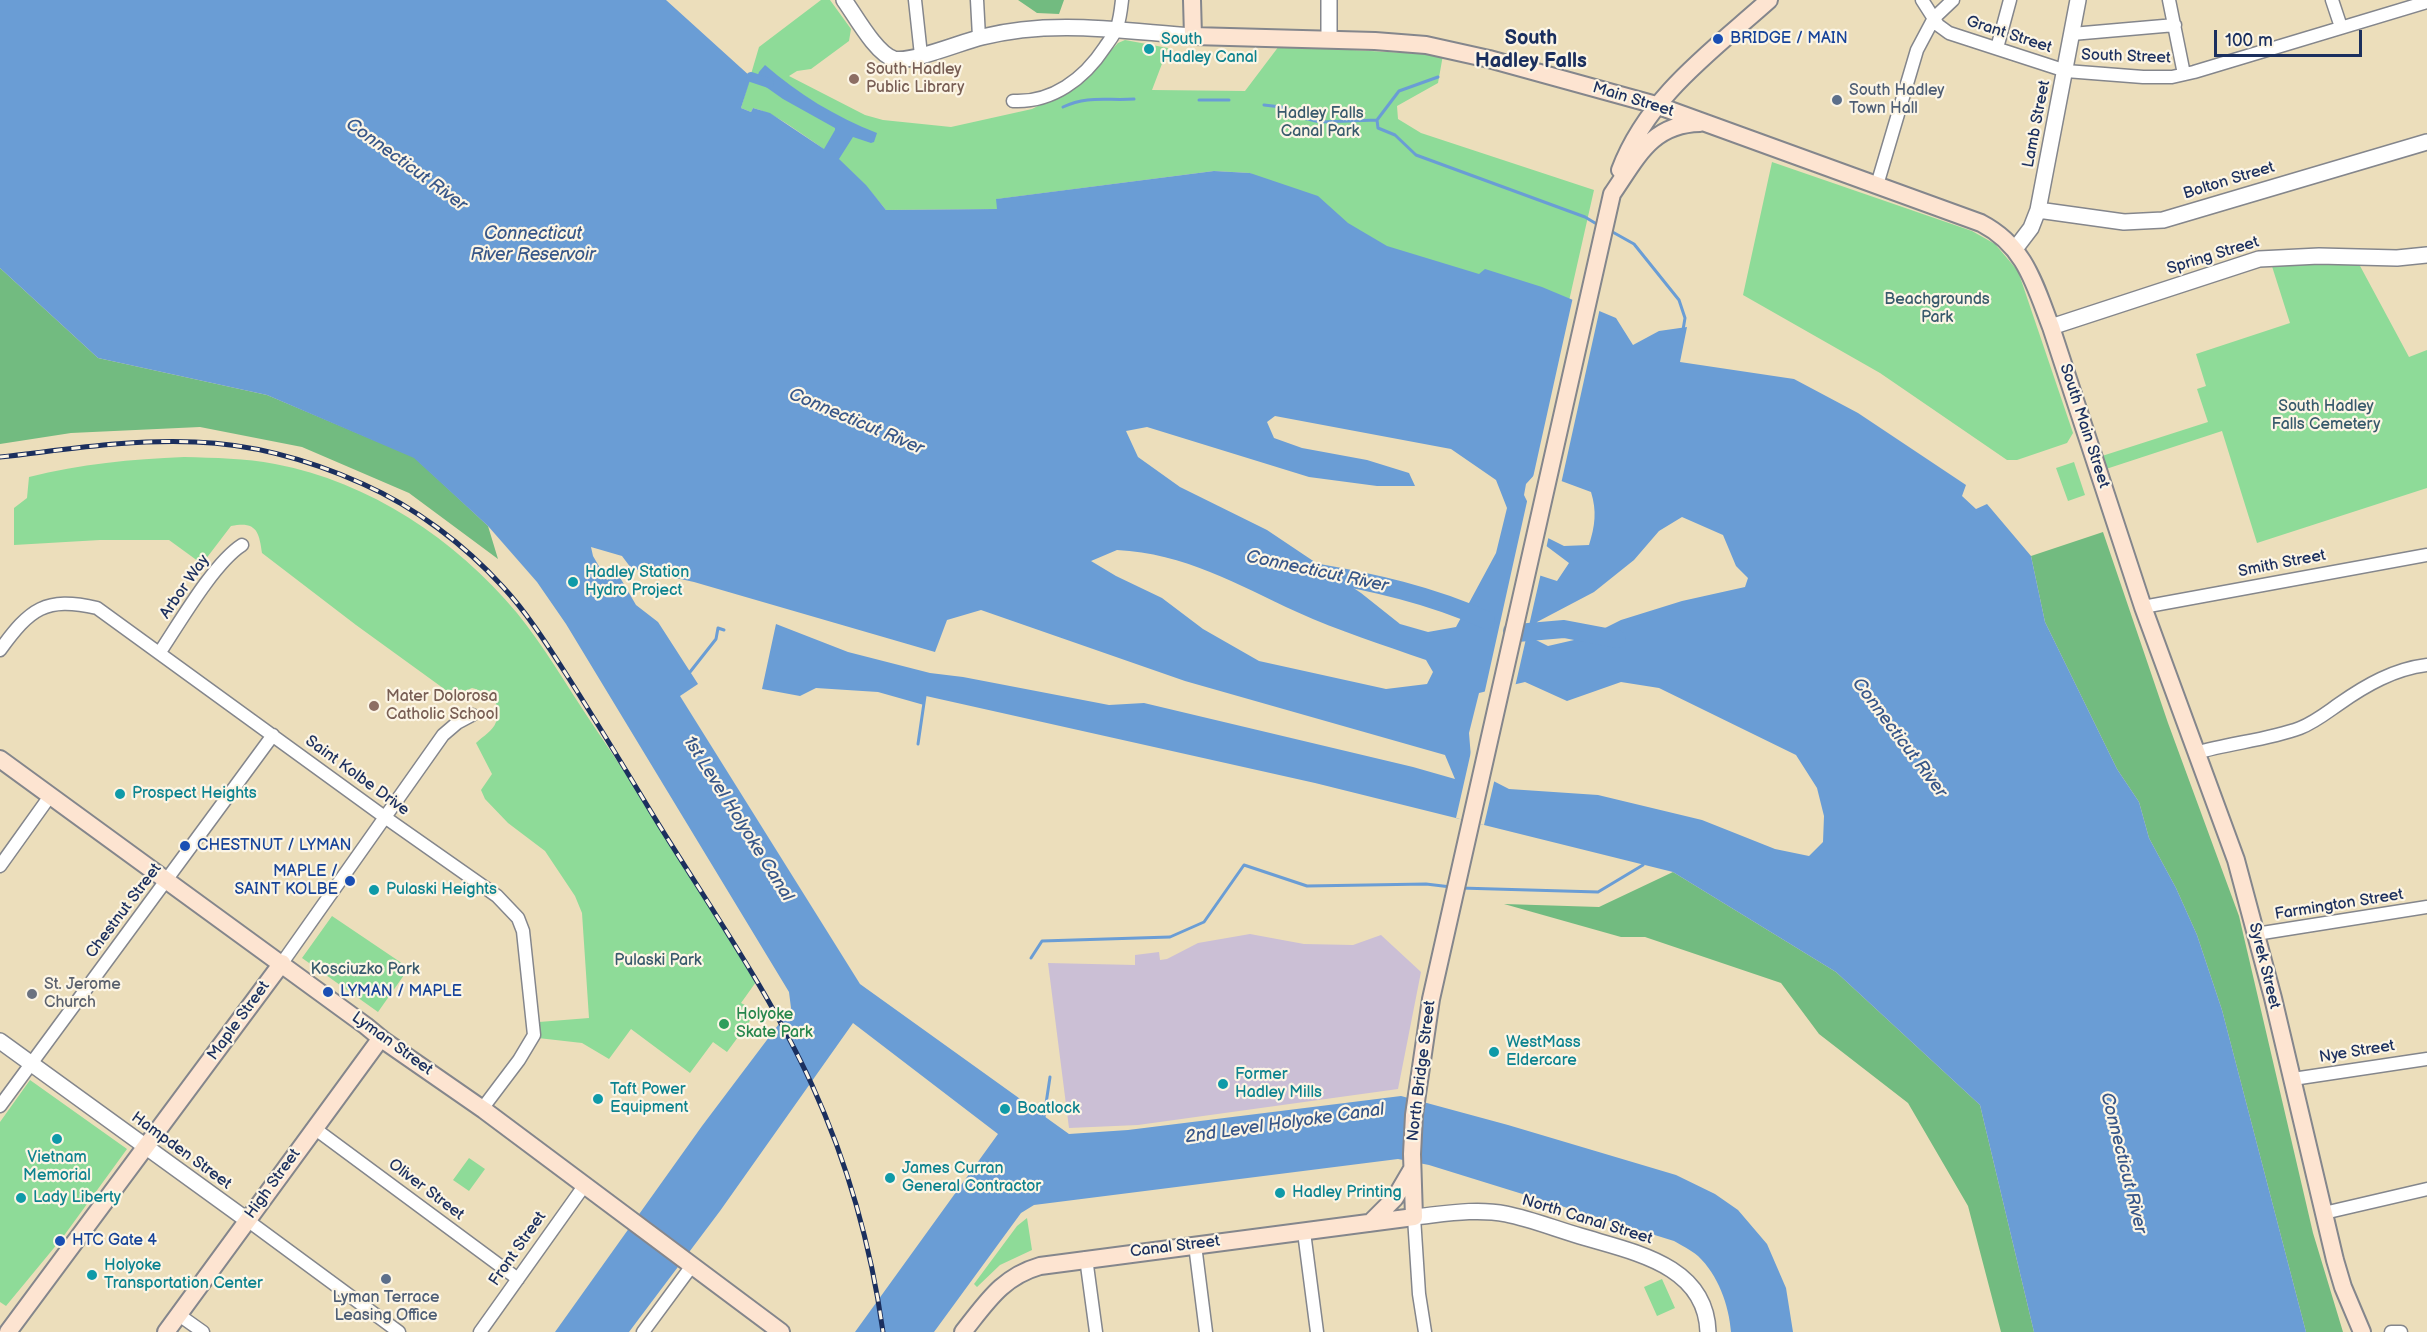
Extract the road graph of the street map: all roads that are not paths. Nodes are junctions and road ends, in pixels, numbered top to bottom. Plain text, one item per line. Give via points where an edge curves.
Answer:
1 (844, 0) edge
2 (915, 0) edge
3 (976, 0) edge
4 (1122, 0) edge
5 (1192, 0) edge
6 (1329, 0) edge
7 (1768, 0) edge
8 (1922, 0) edge
9 (1953, 0) edge
10 (2010, 0) edge
11 (2078, 0) edge
12 (2169, 0) edge
13 (2332, 0) edge
14 (2427, 2) edge
15 (1934, 18) junction
16 (2175, 25) junction
17 (2341, 27) junction
18 (1117, 28) junction
19 (2072, 34) junction
20 (1193, 36) junction
21 (980, 37) junction
22 (1329, 39) junction
23 (1996, 48) junction
24 (921, 55) junction
25 (2066, 71) junction
26 (2184, 74) junction
27 (1014, 100) dead end
28 (1656, 105) junction
29 (1707, 123) junction
30 (2427, 142) edge
31 (1877, 185) junction
32 (1612, 194) junction
33 (2038, 210) junction
34 (2015, 249) junction
35 (2427, 255) edge
36 (2051, 327) junction
37 (242, 545) dead end
38 (2427, 555) edge
39 (2143, 607) junction
40 (0, 650) edge
41 (160, 652) junction
42 (2427, 665) edge
43 (472, 715) dead end
44 (273, 735) junction
45 (2196, 753) junction
46 (0, 759) edge
47 (50, 796) junction
48 (386, 818) junction
49 (0, 866) edge
50 (167, 881) junction
51 (2427, 907) edge
52 (2256, 934) junction
53 (282, 963) junction
54 (381, 1038) junction
55 (0, 1041) edge
56 (2427, 1059) edge
57 (31, 1064) junction
58 (2293, 1079) junction
59 (0, 1106) edge
60 (482, 1109) junction
61 (314, 1128) junction
62 (146, 1148) junction
63 (1412, 1168) junction
64 (584, 1186) junction
65 (2427, 1189) edge
66 (2324, 1213) junction
67 (1414, 1217) junction
68 (247, 1220) junction
69 (1370, 1223) junction
70 (1304, 1232) junction
71 (1194, 1245) junction
72 (1086, 1258) junction
73 (688, 1265) junction
74 (518, 1279) junction
75 (179, 1315) junction
76 (8, 1329) edge
77 (166, 1332) edge
78 (203, 1332) edge
79 (399, 1332) edge
80 (480, 1332) edge
81 (643, 1332) edge
82 (781, 1332) edge
83 (963, 1332) edge
84 (1096, 1332) edge
85 (1206, 1332) edge
86 (1317, 1332) edge
87 (1425, 1332) edge
88 (1708, 1332) edge
89 (2362, 1332) edge
90 (2391, 1332) edge
91 (2400, 1332) edge

1 - 24 street via 882,53 900,59
2 - 24 street
3 - 21 street
4 - 18 street
5 - 20 main road
6 - 22 street
7 - 28 main road
8 - 15 street, Grant Street
9 - 15 street
10 - 23 street
11 - 19 street, Lamb Street
12 - 16 street
13 - 17 street
14 - 17 street, South Street
15 - 23 street, Grant Street via 1948,33
15 - 31 street via 1917,50
16 - 19 street
16 - 26 street
17 - 26 street, South Street
18 - 20 street
18 - 21 street via 1048,27
18 - 27 street via 1090,67 1068,86 1041,98
19 - 25 street, Lamb Street
20 - 22 main road, Main Street
21 - 24 street
22 - 28 main road, Main Street via 1441,48
23 - 25 street, Grant Street
25 - 26 street, South Street via 2144,77
25 - 33 street, Lamb Street
28 - 29 main road, Main Street
28 - 32 main road via 1628,150
29 - 31 main road, Main Street
29 - 32 main road via 1680,125 1655,137
30 - 33 street, Bolton Street via 2163,220 2124,222
31 - 34 main road, Main Street via 1981,223
32 - 63 main road, North Bridge Street via 1431,999 1414,1115
33 - 34 street, Lamb Street via 2031,228
34 - 36 main road, South Main Street
35 - 36 street, Spring Street via 2259,259
36 - 39 main road, South Main Street
37 - 41 street, Arbor Way via 218,567
38 - 39 street, Smith Street
39 - 45 main road, Syrek Street
40 - 41 street, Saint Kolbe Drive via 22,620 41,609 76,604 97,608
41 - 44 street, Saint Kolbe Drive
42 - 45 street via 2384,677 2298,729
43 - 48 street, Maple Street via 443,735
44 - 48 street, Saint Kolbe Drive
44 - 50 street, Chestnut Street
45 - 52 main road, Syrek Street via 2236,860
46 - 47 main road, Lyman Street
47 - 49 street
47 - 50 main road, Lyman Street
48 - 53 street, Maple Street
48 - 60 street, Saint Kolbe Drive via 497,896 518,918 523,932 534,1035
50 - 53 main road, Lyman Street
50 - 57 street, Chestnut Street
51 - 52 street, Farmington Street
52 - 58 main road, Syrek Street
53 - 54 main road, Lyman Street
53 - 62 main road, Maple Street
54 - 60 main road, Lyman Street
54 - 61 main road, High Street
55 - 57 street, Hampden Street
56 - 58 street, Nye Street
57 - 59 street, Chestnut Street
57 - 62 street, Hampden Street
58 - 66 main road, Syrek Street
60 - 64 main road, Lyman Street
61 - 68 main road, High Street
61 - 74 street, Oliver Street
62 - 68 street, Hampden Street
62 - 76 main road, Maple Street
63 - 67 main road, North Bridge Street
63 - 69 main road via 1395,1198
64 - 73 main road, Lyman Street
64 - 74 street, Front Street
65 - 66 street
66 - 89 main road, Syrek Street via 2343,1287
67 - 69 main road, Canal Street
67 - 87 street, North Bridge Street
67 - 88 street, North Canal Street via 1506,1214 1641,1254 1672,1268 1688,1283 1701,1300
68 - 75 main road, High Street
68 - 79 street, Hampden Street
69 - 70 main road, Canal Street
70 - 71 main road, Canal Street
70 - 86 street
71 - 72 main road, Canal Street
71 - 85 street
72 - 83 main road, Canal Street via 1040,1266 1012,1278 994,1293
72 - 84 street
73 - 81 street
73 - 82 main road, Lyman Street
74 - 80 street, Front Street
75 - 77 main road, High Street
75 - 78 street
90 - 91 street

